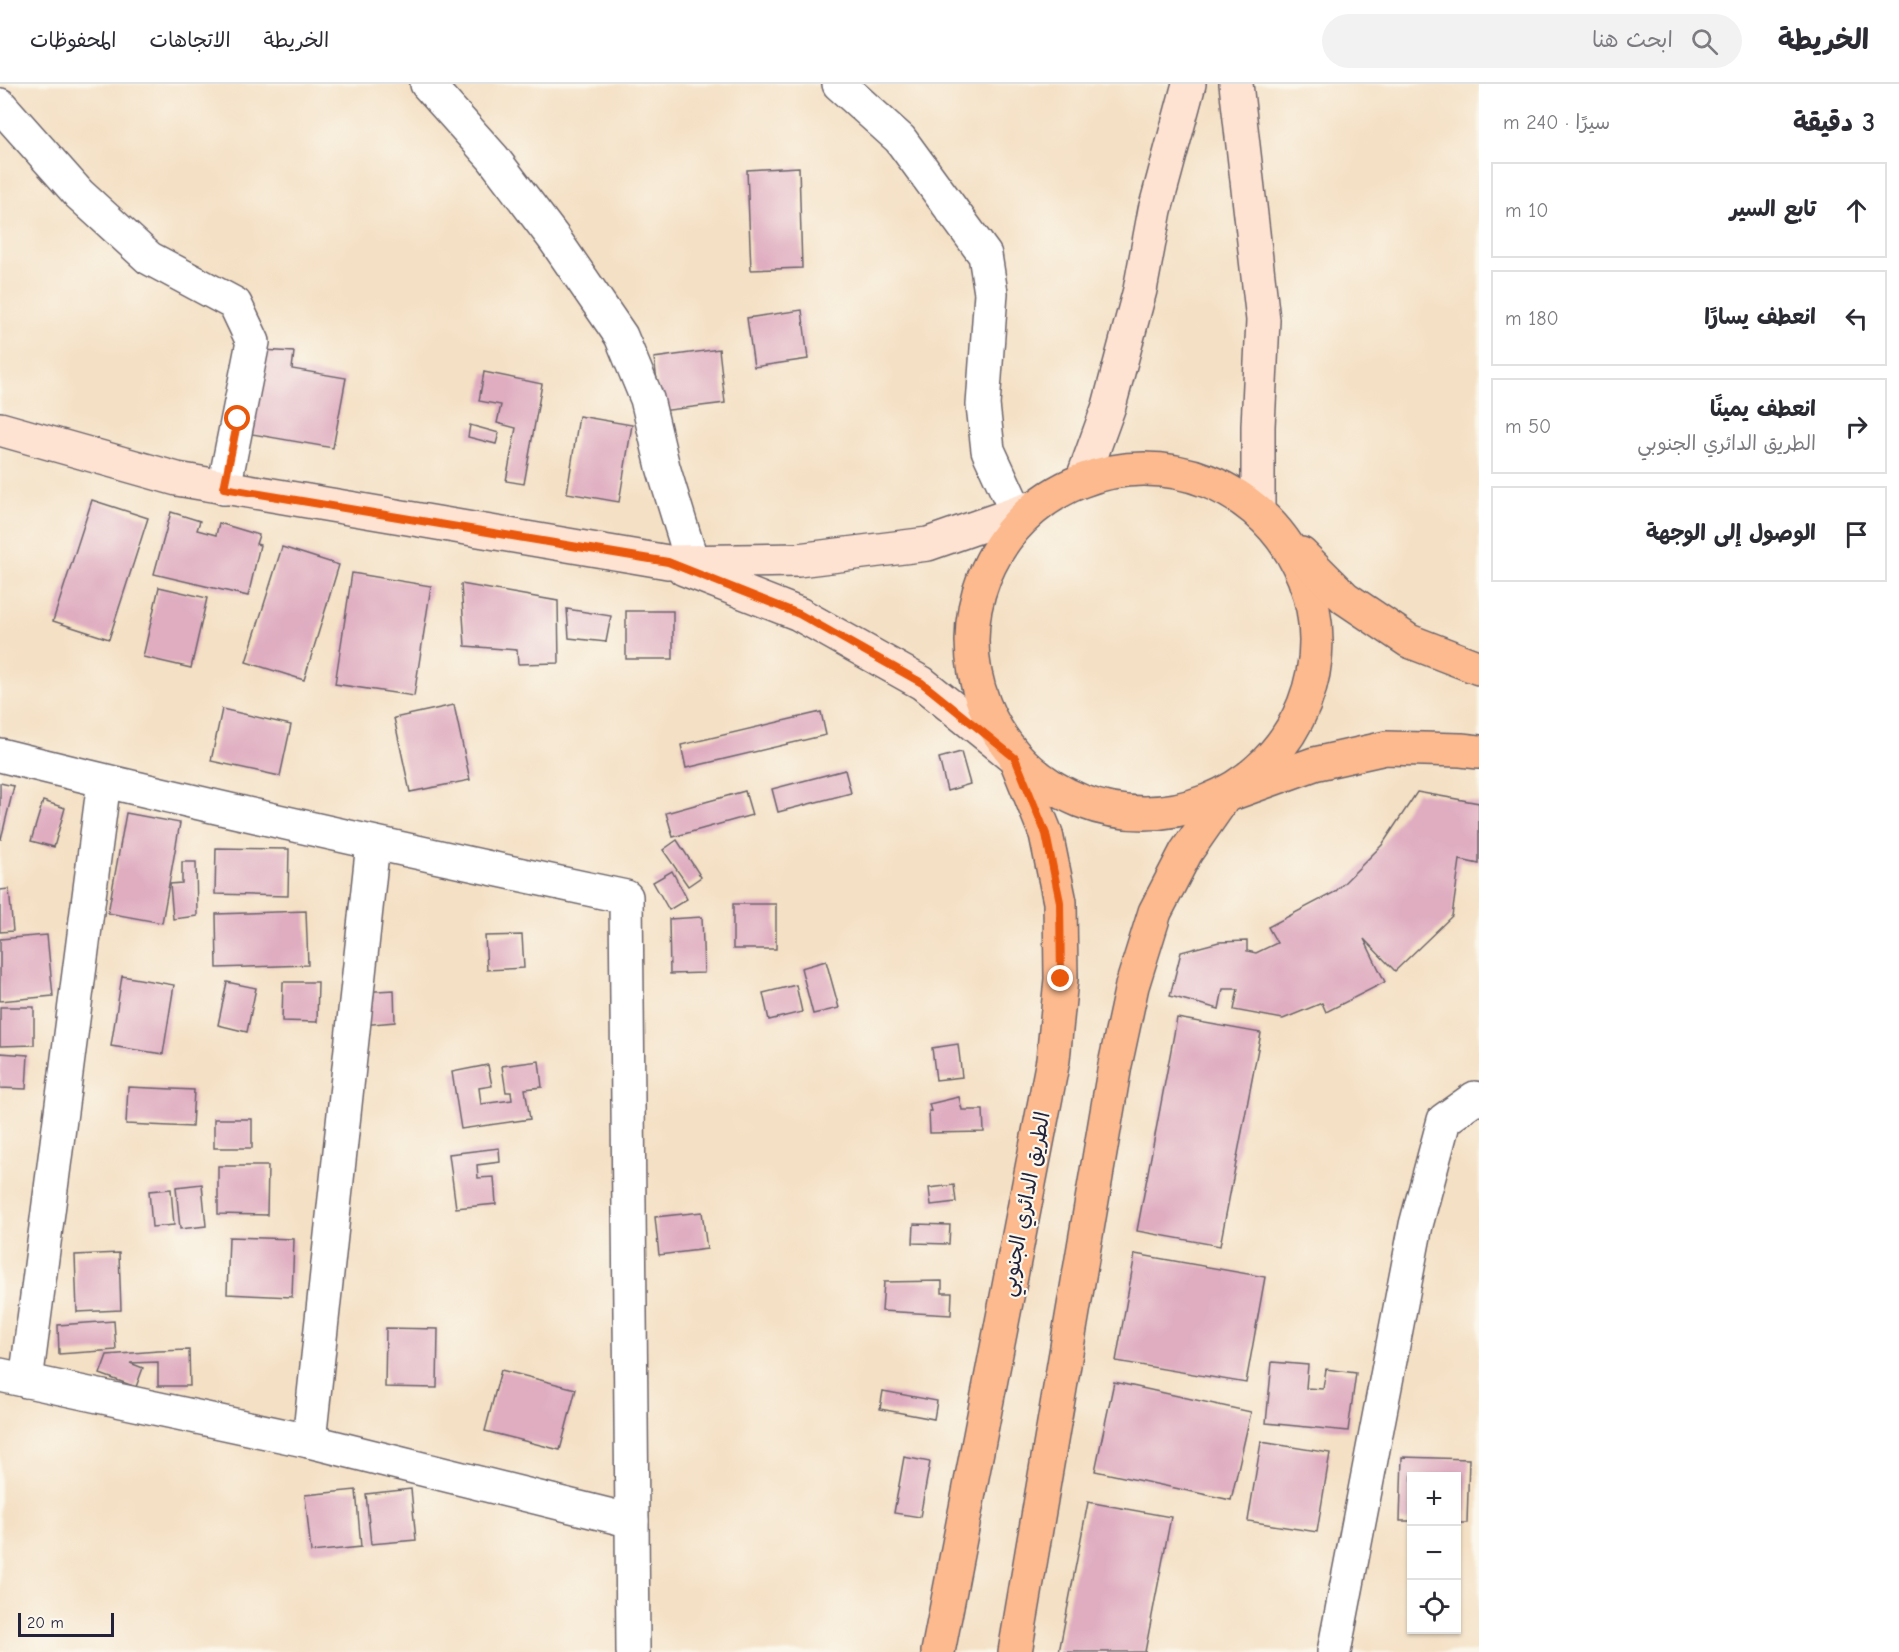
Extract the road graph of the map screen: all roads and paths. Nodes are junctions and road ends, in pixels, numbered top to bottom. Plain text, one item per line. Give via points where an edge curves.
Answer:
1 (427, 84) edge
2 (839, 84) edge
3 (1189, 84) edge
4 (1236, 84) edge
5 (0, 105) edge
6 (0, 429) edge
7 (1083, 478) junction
8 (224, 488) junction
9 (1026, 510) junction
10 (1258, 512) junction
11 (1286, 540) junction
12 (680, 562) junction
13 (1479, 668) edge
14 (1479, 753) edge
15 (0, 755) edge
16 (1015, 758) junction
17 (104, 781) junction
18 (1225, 796) junction
19 (373, 843) junction
20 (1479, 1099) edge
21 (13, 1378) edge
22 (309, 1440) junction
23 (632, 1521) junction
24 (633, 1652) edge
25 (938, 1652) edge
26 (1015, 1652) edge
27 (1334, 1652) edge

1 - 12 street via 494,158 621,336 647,399
2 - 9 street via 900,139 985,255 991,293 983,405 988,450
3 - 7 street via 1109,406
4 - 10 street via 1263,320
5 - 8 street via 79,194 149,258 234,304 253,342
6 - 8 street via 177,479
7 - 9 main road
7 - 10 main road via 1139,467 1195,474 1246,500
8 - 12 street
9 - 12 street via 928,544 798,560
9 - 16 main road via 997,549 976,601 972,657 985,711
10 - 11 main road
11 - 13 main road via 1345,598 1409,641
11 - 18 main road via 1312,594 1318,652 1304,710 1272,760
12 - 16 street via 799,614 922,683
14 - 18 main road via 1386,748 1314,764
15 - 17 street
16 - 18 main road via 1060,794 1113,813 1170,813
16 - 25 main road, الطريق الدائري الجنوبي via 1046,834 1060,902 1061,979 1053,1059
17 - 19 street
17 - 21 street
18 - 26 main road via 1186,852 1155,912 1132,986 1115,1065
19 - 22 street
19 - 23 street via 626,897
20 - 27 street via 1444,1120 1416,1225
21 - 22 street
22 - 23 street
23 - 24 street

